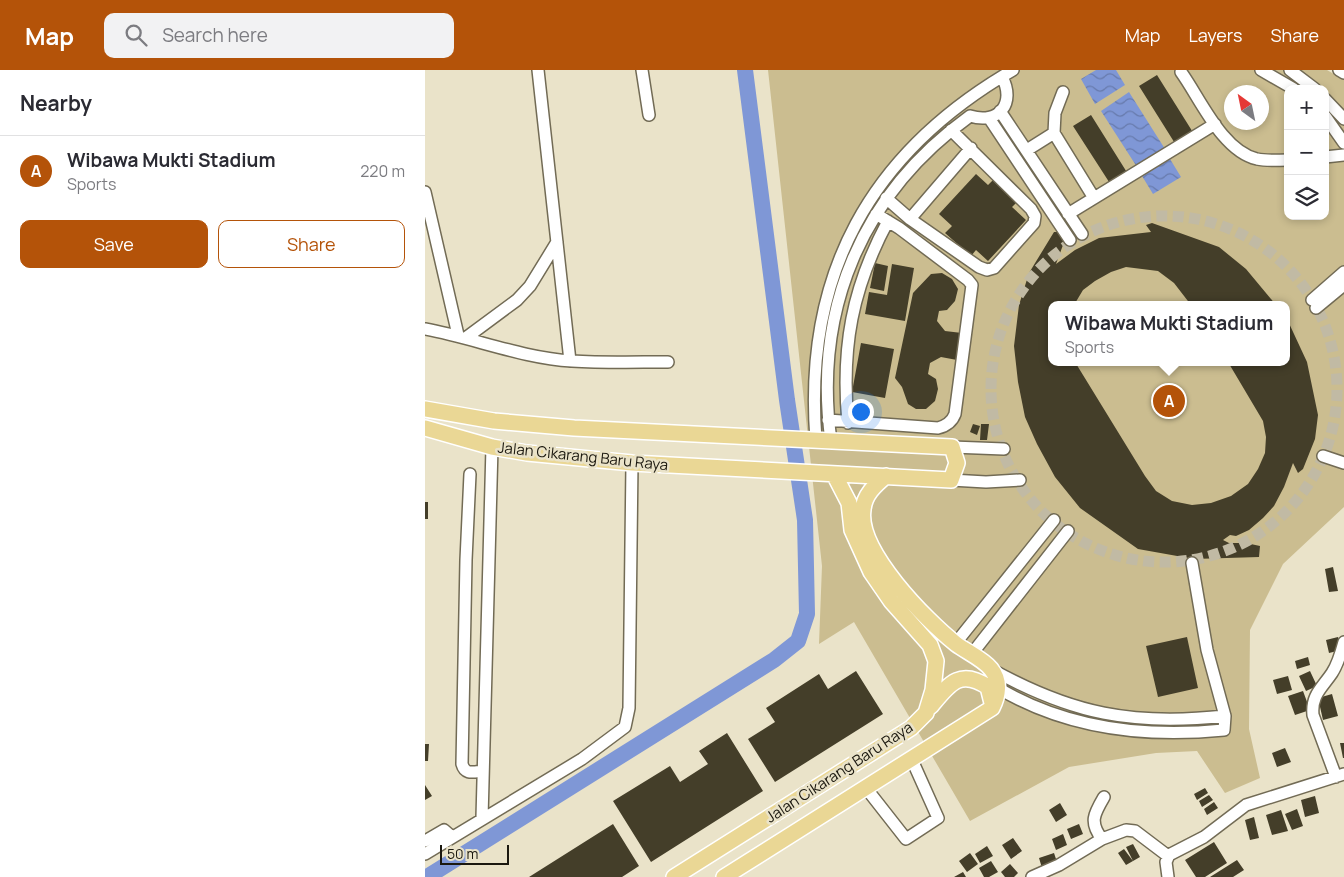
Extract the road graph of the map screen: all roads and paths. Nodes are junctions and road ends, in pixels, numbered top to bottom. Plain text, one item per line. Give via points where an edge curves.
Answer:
1 (538, 70) edge
2 (642, 70) edge
3 (1013, 70) edge
4 (1261, 70) edge
5 (1290, 70) edge
6 (1339, 70) edge
7 (1181, 72) dead end
8 (1344, 73) edge
9 (1002, 76) junction
10 (1287, 85) edge
11 (1310, 85) edge
12 (1063, 92) dead end
13 (961, 103) junction
14 (1329, 103) edge
15 (1000, 112) junction
16 (649, 115) dead end
17 (969, 116) junction
18 (989, 118) junction
19 (1344, 119) edge
20 (1329, 122) edge
21 (1215, 124) junction
22 (951, 130) junction
23 (1054, 133) junction
24 (1344, 143) edge
25 (971, 148) junction
26 (1027, 150) junction
27 (1344, 155) edge
28 (1329, 157) edge
29 (1284, 160) edge
30 (425, 192) edge
31 (886, 198) junction
32 (1094, 198) junction
33 (876, 214) junction
34 (1068, 214) junction
35 (910, 219) junction
36 (888, 221) junction
37 (1082, 234) dead end
38 (1070, 240) dead end
39 (557, 242) junction
40 (1344, 272) edge
41 (1344, 285) edge
42 (425, 329) edge
43 (462, 336) junction
44 (570, 361) junction
45 (668, 362) dead end
46 (425, 408) edge
47 (828, 420) junction
48 (847, 423) junction
49 (425, 428) edge
50 (821, 440) junction
51 (492, 447) junction
52 (952, 447) junction
53 (1004, 449) dead end
54 (1323, 456) dead end
55 (632, 463) junction
56 (1344, 463) edge
57 (470, 474) dead end
58 (834, 474) junction
59 (886, 476) junction
60 (951, 480) junction
61 (1020, 480) dead end
62 (1054, 520) dead end
63 (1068, 531) dead end
64 (1193, 563) dead end
65 (1344, 642) edge
66 (955, 644) junction
67 (971, 655) junction
68 (991, 669) junction
69 (998, 688) junction
70 (992, 708) junction
71 (925, 713) junction
72 (1225, 716) junction
73 (912, 760) junction
74 (483, 771) junction
75 (1340, 775) edge
76 (866, 788) junction
77 (1104, 797) dead end
78 (482, 818) junction
79 (452, 837) junction
80 (1102, 839) junction
81 (425, 841) edge
82 (425, 854) edge
83 (1168, 856) junction
84 (674, 877) edge
85 (723, 877) edge
86 (1031, 877) edge
87 (1168, 877) edge

1 - 39 street
2 - 16 street
3 - 9 street
4 - 10 street
5 - 11 street
6 - 8 street
7 - 21 street
9 - 13 street
9 - 15 street via 1008,94
12 - 23 street via 1055,113
13 - 17 street
13 - 50 street via 921,137 886,176 866,205 842,252 817,335 814,370
14 - 19 street
15 - 18 street
15 - 26 street
17 - 18 street
17 - 22 street
18 - 38 street
20 - 24 street
21 - 29 street via 1241,151 1255,158
21 - 32 street
22 - 25 street
22 - 31 street via 916,162
23 - 26 street
23 - 32 street
25 - 35 street
25 - 35 street via 1035,216 1034,223 995,268 987,270
26 - 34 street
27 - 28 street
30 - 43 street
31 - 33 street
31 - 35 street
32 - 34 street
33 - 36 street
33 - 47 street via 848,269 833,321 827,359
34 - 37 street
36 - 48 street via 870,254 852,316 845,388
36 - 48 street via 972,285 955,414 947,424 938,428
39 - 43 street via 530,286 517,300
39 - 44 street
40 - 41 street via 1314,304
42 - 43 street
43 - 44 street
44 - 45 street
46 - 50 main road, Jalan Cikarang Baru Raya via 494,422
47 - 48 street
47 - 50 street
49 - 51 main road, Jalan Cikarang Baru Raya
50 - 52 main road, Jalan Cikarang Baru Raya
51 - 55 main road, Jalan Cikarang Baru Raya
51 - 74 street
52 - 53 street, Jalan Cikarang Baru Raya
52 - 60 main road via 957,463
54 - 56 street
55 - 58 main road, Jalan Cikarang Baru Raya
55 - 78 street via 629,708 625,728 582,759
57 - 74 street via 462,764 468,772
58 - 59 main road, Jalan Cikarang Baru Raya
58 - 71 main road, Jalan Cikarang Baru Raya via 849,502 852,530 871,572 891,602 931,645 936,661 935,678
59 - 60 main road, Jalan Cikarang Baru Raya
59 - 66 main road via 868,494 863,510 865,533 881,565 904,594
60 - 61 street, Jalan Cikarang Baru Raya
62 - 66 street
63 - 67 street
64 - 72 street via 1207,650
65 - 75 street via 1337,664 1313,698 1312,706
66 - 67 main road
67 - 68 main road
68 - 69 main road
68 - 72 street via 1026,689 1103,714 1143,720 1184,721
69 - 70 main road
69 - 72 street via 1045,711 1096,727 1168,734 1224,731
70 - 71 main road via 988,687 967,678 948,685
70 - 73 main road, Jalan Cikarang Baru Raya
71 - 84 main road, Jalan Cikarang Baru Raya via 911,728
73 - 76 main road, Jalan Cikarang Baru Raya
73 - 76 street via 937,818 906,839
74 - 78 street
75 - 83 street via 1246,805 1204,837
76 - 85 main road, Jalan Cikarang Baru Raya
77 - 80 street via 1093,823
78 - 79 street
79 - 81 street via 444,830
79 - 82 street
80 - 83 street via 1126,830 1135,831
80 - 86 street via 1059,865
83 - 87 street

